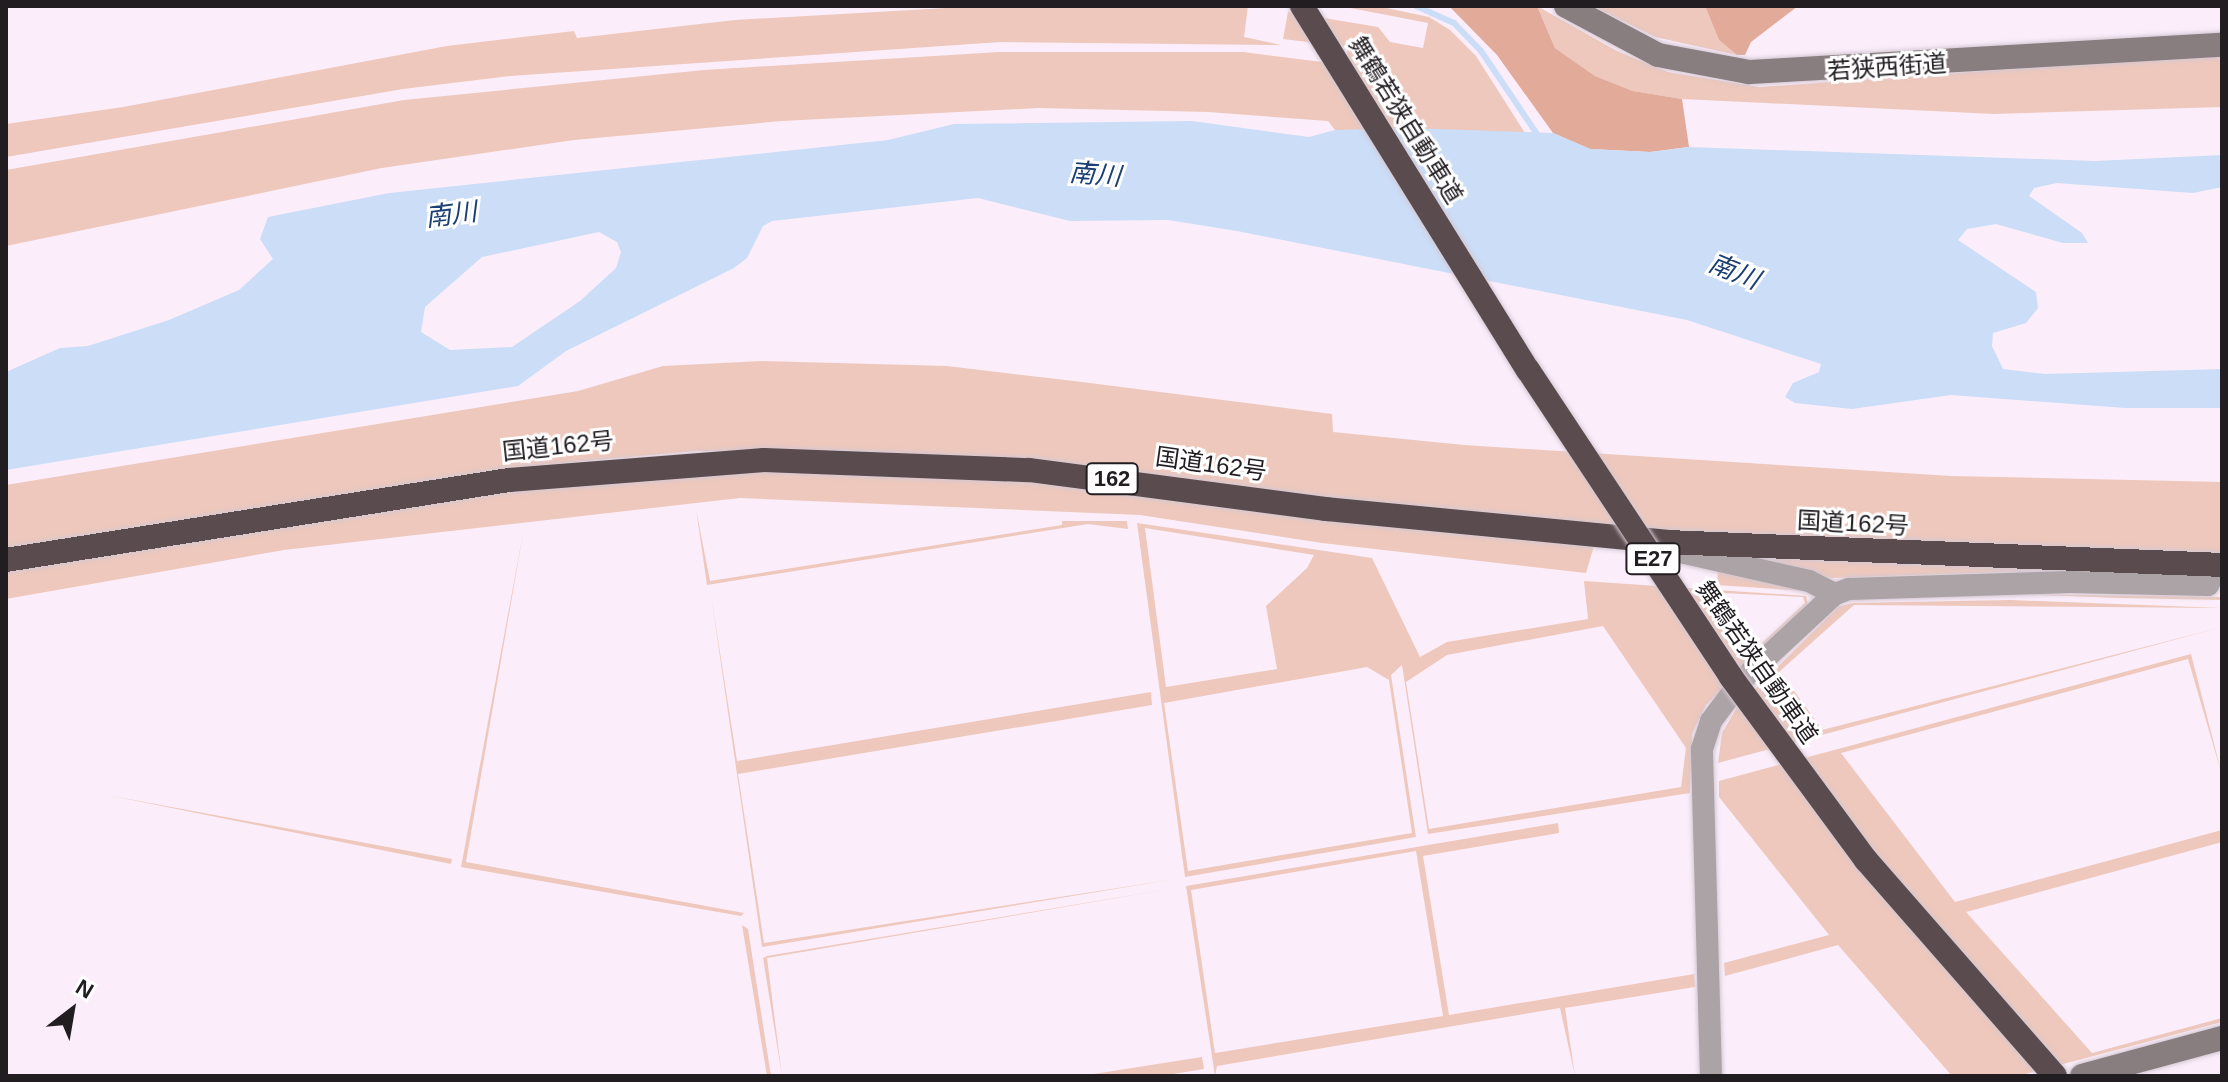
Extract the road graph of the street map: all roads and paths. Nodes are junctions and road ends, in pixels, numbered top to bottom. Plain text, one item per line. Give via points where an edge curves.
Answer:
1 (1302, 6) edge
2 (1566, 6) edge
3 (2222, 45) edge
4 (1667, 542) junction
5 (6, 560) edge
6 (2220, 565) edge
7 (1835, 594) junction
8 (2222, 1038) edge
9 (1711, 1076) edge
10 (2055, 1076) edge
11 (2082, 1076) edge

1 - 10 highway, 舞鶴若狭自動車道 / E27, bridge via 1528,370 1739,689 1892,892
2 - 3 street, 若狭西街道 via 1658,55 1749,72
4 - 5 highway, 国道162号 / 162 via 1326,509 1029,470 764,460 640,466 480,483
4 - 6 highway, 国道162号 / 162
4 - 7 street via 1685,553 1809,581
6 - 7 street via 2208,585 2038,583 1878,587
7 - 9 street via 1741,681 1721,703 1705,735 1701,772
8 - 11 street

